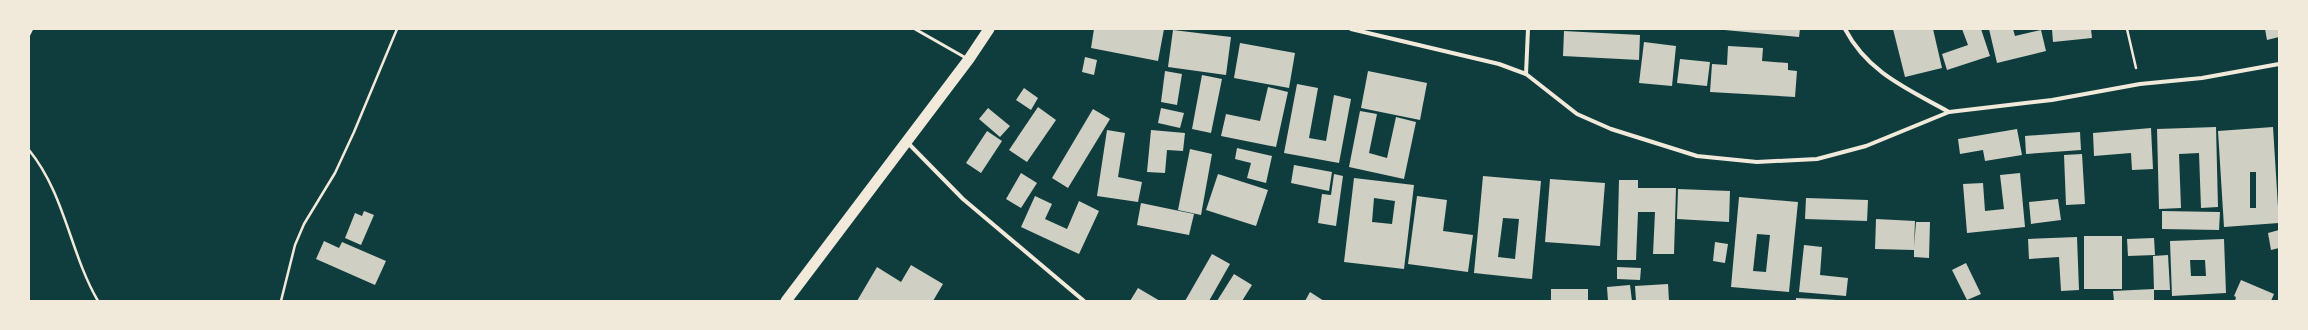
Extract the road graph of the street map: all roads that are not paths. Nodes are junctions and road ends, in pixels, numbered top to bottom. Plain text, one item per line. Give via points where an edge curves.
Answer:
1 (916, 29) edge
2 (989, 29) edge
3 (1351, 29) edge
4 (1528, 29) edge
5 (1845, 29) edge
6 (969, 59) junction
7 (2279, 64) edge
8 (1526, 74) junction
9 (1949, 112) junction
10 (907, 142) junction
11 (786, 301) edge
12 (1084, 301) edge

1 - 6 lane
2 - 6 highway
3 - 8 street via 1499,64
4 - 8 street
5 - 9 street via 1864,58 1879,70
6 - 10 highway
7 - 9 street via 2202,78 2140,84 2052,100
8 - 9 street via 1577,114 1611,129 1705,157 1757,162 1817,159 1866,146
10 - 11 highway
10 - 12 street via 963,199

